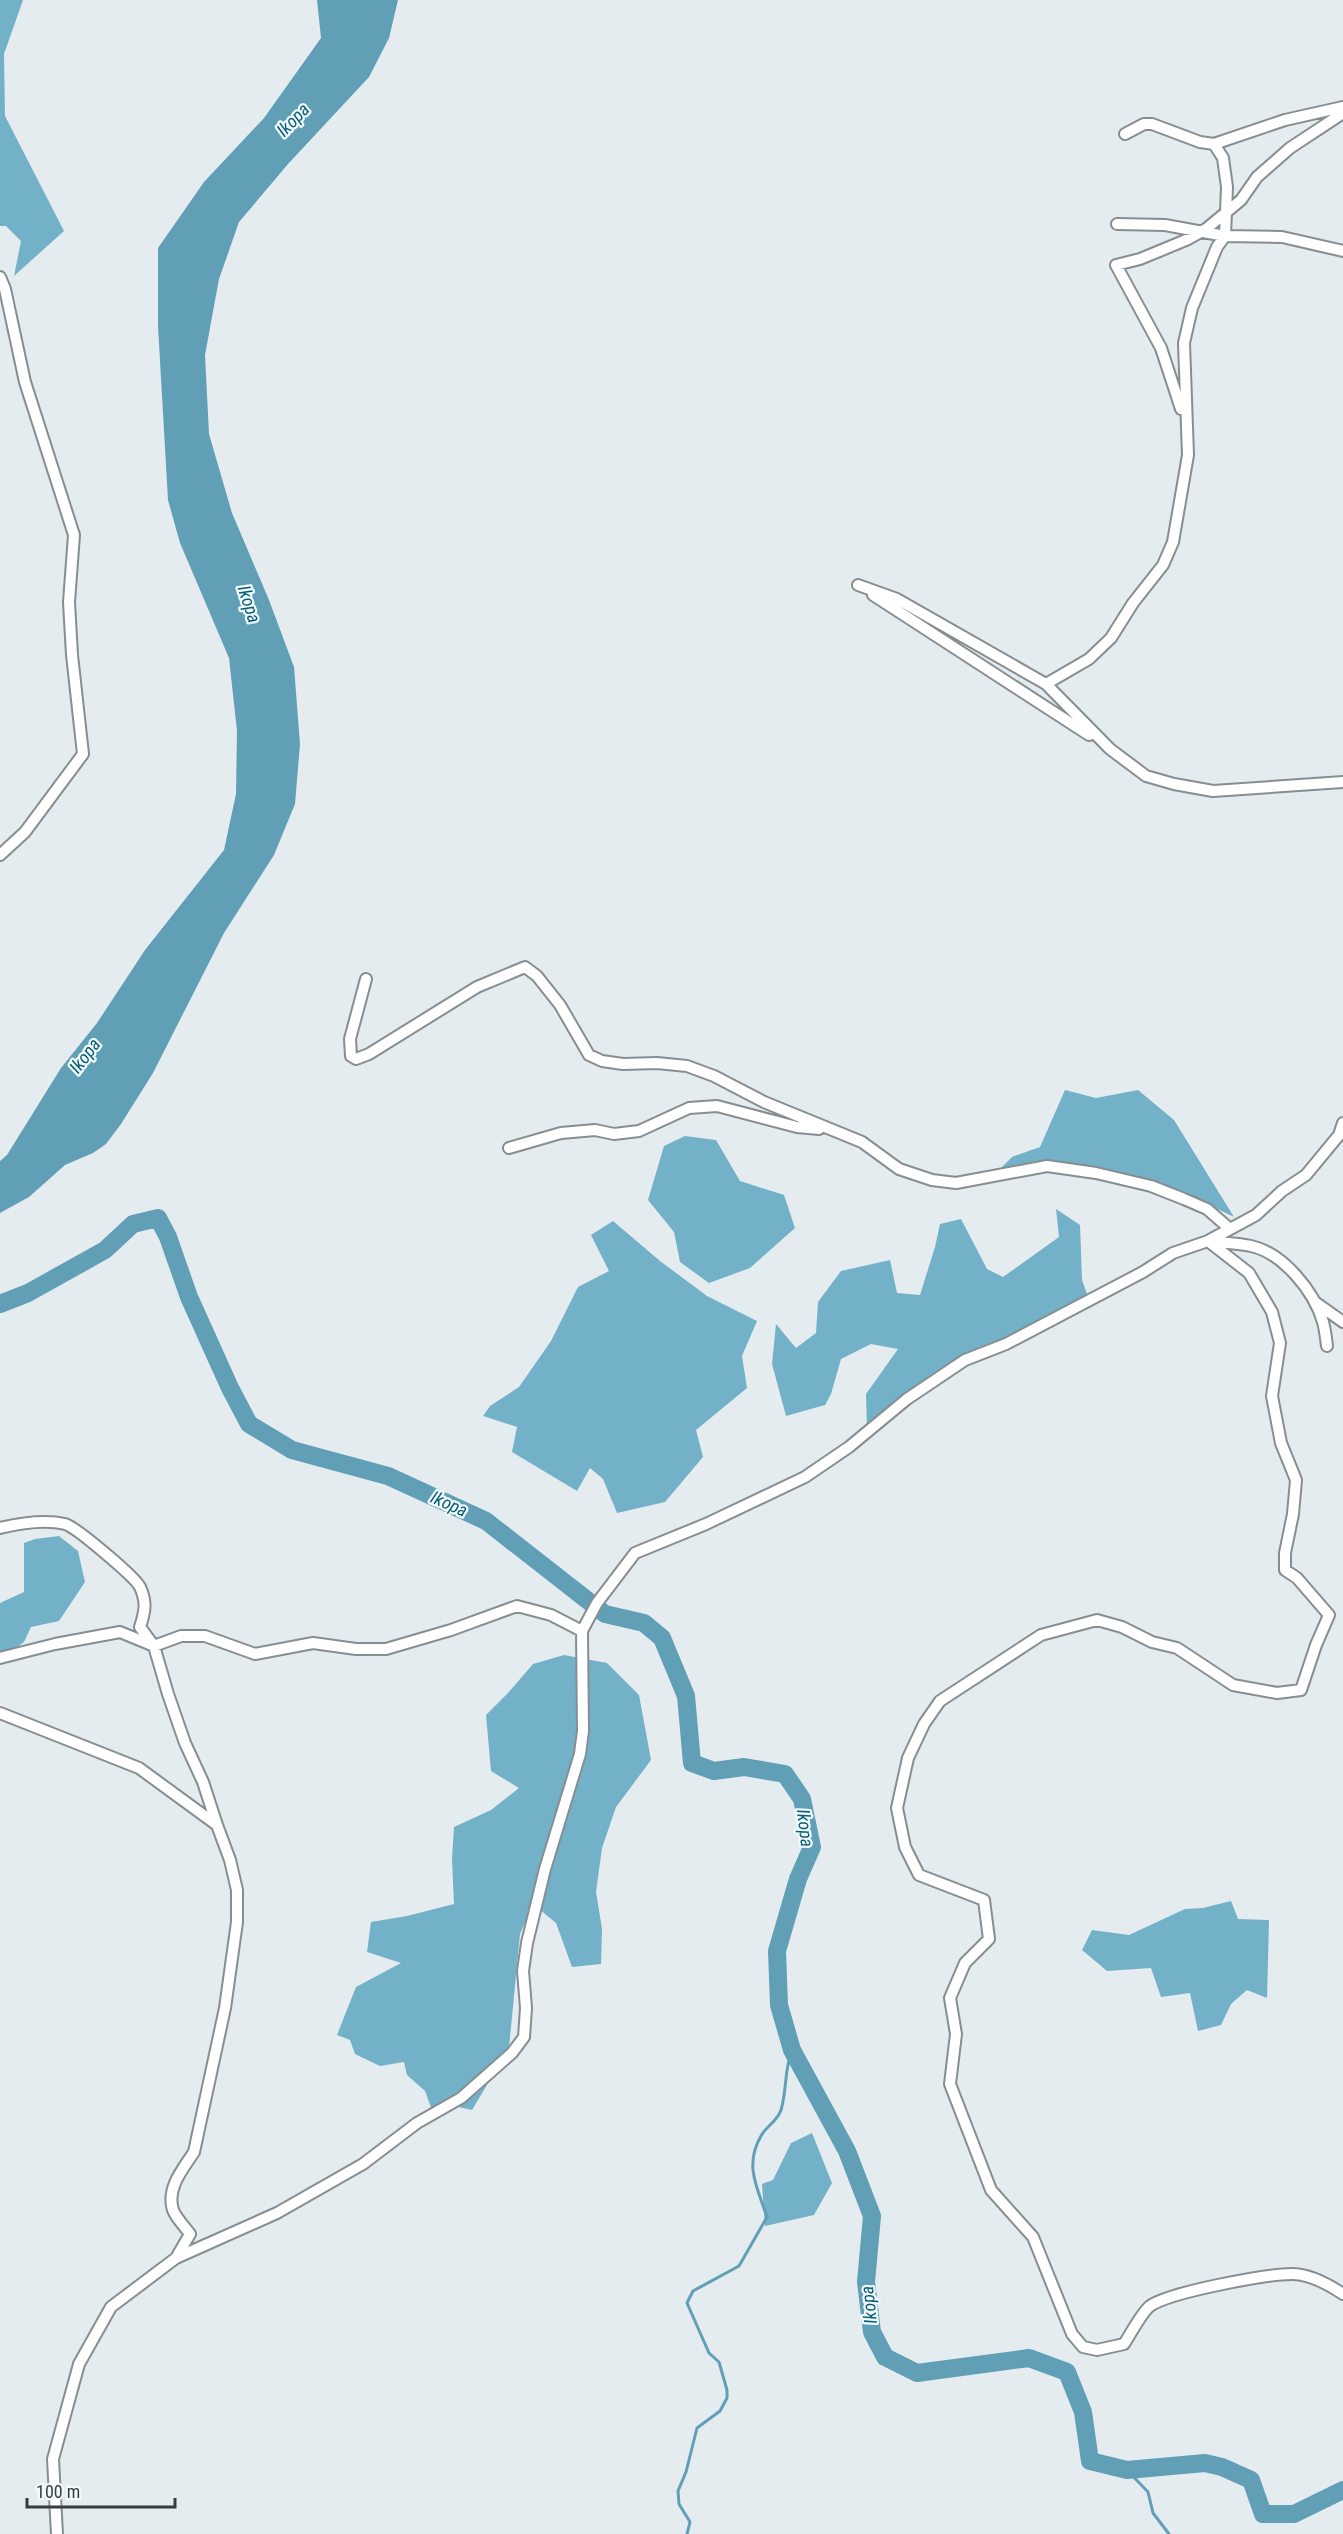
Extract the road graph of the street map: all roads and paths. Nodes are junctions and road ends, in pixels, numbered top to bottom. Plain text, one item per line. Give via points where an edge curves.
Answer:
1 (1343, 107) edge
2 (1343, 113) edge
3 (1125, 134) dead end
4 (1214, 144) junction
5 (1226, 212) junction
6 (1117, 224) dead end
7 (1201, 232) junction
8 (1225, 236) junction
9 (1343, 251) edge
10 (0, 277) edge
11 (1186, 430) junction
12 (1046, 684) junction
13 (1110, 749) junction
14 (1343, 782) edge
15 (0, 855) edge
16 (366, 979) dead end
17 (1343, 1123) edge
18 (827, 1129) junction
19 (509, 1148) dead end
20 (1230, 1229) junction
21 (1208, 1241) junction
22 (1315, 1302) junction
23 (1343, 1322) edge
24 (1327, 1346) dead end
25 (0, 1528) edge
26 (582, 1631) junction
27 (154, 1646) junction
28 (0, 1658) edge
29 (0, 1713) edge
30 (217, 1825) junction
31 (176, 2258) junction
32 (1343, 2294) edge
33 (57, 2534) edge

1 - 4 street via 1285,120
2 - 5 street via 1290,148
3 - 4 street via 1152,124
4 - 5 street via 1223,158
5 - 7 street
5 - 8 street
6 - 7 street via 1164,225
7 - 8 street
7 - 11 street via 1140,259 1116,265 1161,348 1177,390
8 - 9 street via 1282,237
8 - 11 street via 1192,308 1185,343
10 - 15 street via 25,382 74,535 69,602 83,754 26,831
11 - 12 street via 1188,454 1181,505 1163,565 1111,639 1089,659
12 - 13 street
12 - 13 street via 897,599 858,585
13 - 14 street via 1146,776 1213,791
16 - 18 street via 350,1039 351,1056 356,1059 477,987 525,967 560,1005 588,1055 623,1064 687,1066
17 - 20 street via 1306,1174 1256,1215
18 - 19 street via 797,1128 717,1106 689,1108 639,1131 561,1132
18 - 20 street via 862,1142 898,1168 932,1180 956,1183 1047,1166 1096,1173 1184,1199 1207,1209
20 - 21 street
21 - 22 street via 1252,1246 1271,1255 1289,1268
21 - 26 street via 1173,1253 1006,1344 965,1360 805,1477 635,1553
21 - 32 street via 1249,1273 1272,1312 1280,1343 1272,1396 1281,1443 1296,1480 1285,1570 1329,1615 1300,1690 1277,1693 1233,1685 1177,1648 1097,1620 1041,1635 940,1701 908,1758 897,1808 905,1847 919,1875 984,1900 989,1940 965,1963 950,1998 956,2034 950,2084 992,2190 1033,2238 1072,2334 1083,2347 1097,2350 1124,2344 1149,2307 1188,2292 1294,2274 1325,2282
22 - 23 street
22 - 24 street via 1324,1323
25 - 27 street via 27,1522 67,1524 100,1549 139,1585 147,1608 140,1627
26 - 27 street via 551,1615 517,1606 386,1649 313,1643 255,1654 205,1636 182,1636
26 - 31 street via 580,1754 527,1943 523,1971 524,2037 512,2053 461,2098 417,2123 363,2163 277,2213
27 - 28 street via 120,1632
27 - 30 street
29 - 30 street via 139,1768
30 - 31 street via 237,1890 237,1922 225,2008 194,2152 172,2190 173,2210 190,2234
31 - 33 street via 111,2307 79,2364 53,2459

